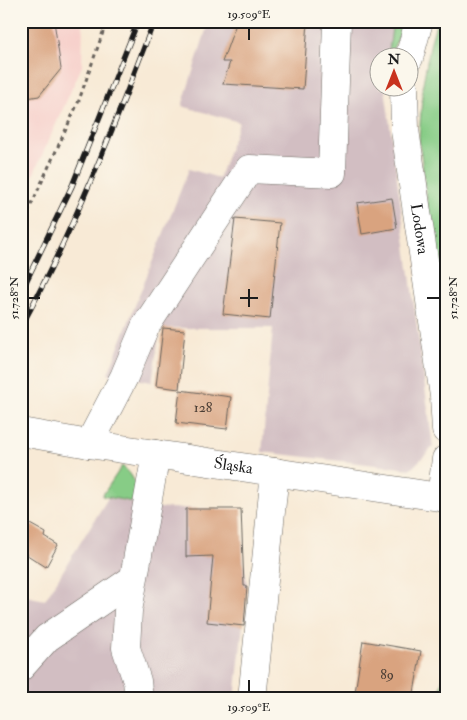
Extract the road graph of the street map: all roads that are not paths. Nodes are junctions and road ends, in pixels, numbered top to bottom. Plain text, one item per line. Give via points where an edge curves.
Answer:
1 (337, 21) edge
2 (419, 21) edge
3 (412, 48) edge
4 (404, 98) edge
5 (446, 430) edge
6 (21, 432) edge
7 (89, 444) junction
8 (156, 454) junction
9 (446, 459) edge
10 (275, 472) junction
11 (444, 498) edge
12 (133, 579) junction
13 (21, 667) edge
14 (139, 699) edge
15 (252, 699) edge

1 - 7 street via 332,173 249,169 145,327 124,377
2 - 3 street
4 - 5 street, Lodowa via 405,130 444,396
6 - 7 street, Śląska
7 - 8 street, Śląska
8 - 10 street, Śląska
8 - 12 street
9 - 11 street
10 - 11 street, Śląska
10 - 15 street
12 - 13 street via 48,638
12 - 14 street via 126,648 137,680

